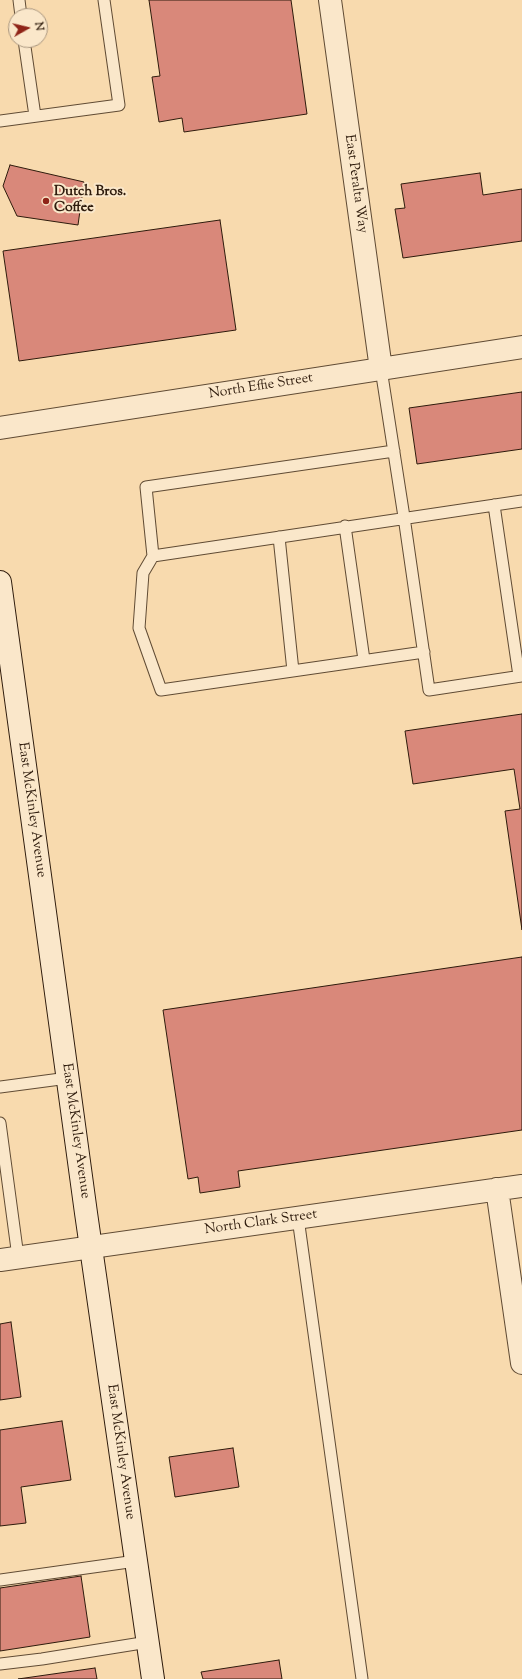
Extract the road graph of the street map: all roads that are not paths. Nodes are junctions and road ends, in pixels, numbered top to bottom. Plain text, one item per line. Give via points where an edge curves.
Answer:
1 (104, 0) edge
2 (330, 0) edge
3 (25, 48) edge
4 (35, 116) junction
5 (0, 121) edge
6 (522, 347) edge
7 (381, 369) junction
8 (0, 428) edge
9 (394, 451) junction
10 (522, 501) edge
11 (494, 505) junction
12 (404, 517) junction
13 (345, 526) junction
14 (279, 537) junction
15 (153, 556) junction
16 (0, 582) edge
17 (424, 652) junction
18 (364, 660) junction
19 (293, 671) junction
20 (521, 676) edge
21 (68, 1078) junction
22 (0, 1087) edge
23 (0, 1123) edge
24 (522, 1186) edge
25 (497, 1189) junction
26 (298, 1218) junction
27 (91, 1247) junction
28 (9, 1259) edge
29 (522, 1363) edge
30 (136, 1561) junction
31 (0, 1580) edge
32 (148, 1642) junction
33 (0, 1664) edge
34 (153, 1679) edge
35 (362, 1679) edge

1 - 4 lane via 118,105
2 - 7 street, East Peralta Way
3 - 4 lane
4 - 5 lane
6 - 7 street, North Effie Street
7 - 8 street, North Effie Street
7 - 9 lane
9 - 12 lane
9 - 15 lane via 146,487
10 - 11 lane
11 - 12 lane
11 - 20 lane
12 - 13 lane
12 - 17 lane
13 - 14 lane
13 - 18 lane
14 - 15 lane
14 - 19 lane
15 - 19 lane via 143,573 139,628 161,690
16 - 21 street, East McKinley Avenue
17 - 18 lane
17 - 20 lane via 429,690
18 - 19 lane
21 - 22 lane
21 - 27 street, East McKinley Avenue
23 - 28 lane
24 - 25 street, North Clark Street
25 - 26 street, North Clark Street
25 - 29 street
26 - 27 street, North Clark Street
26 - 35 lane
27 - 28 street, North Clark Street
27 - 30 street, East McKinley Avenue
30 - 31 lane
30 - 32 street, East McKinley Avenue
32 - 33 lane
32 - 34 street, East McKinley Avenue

